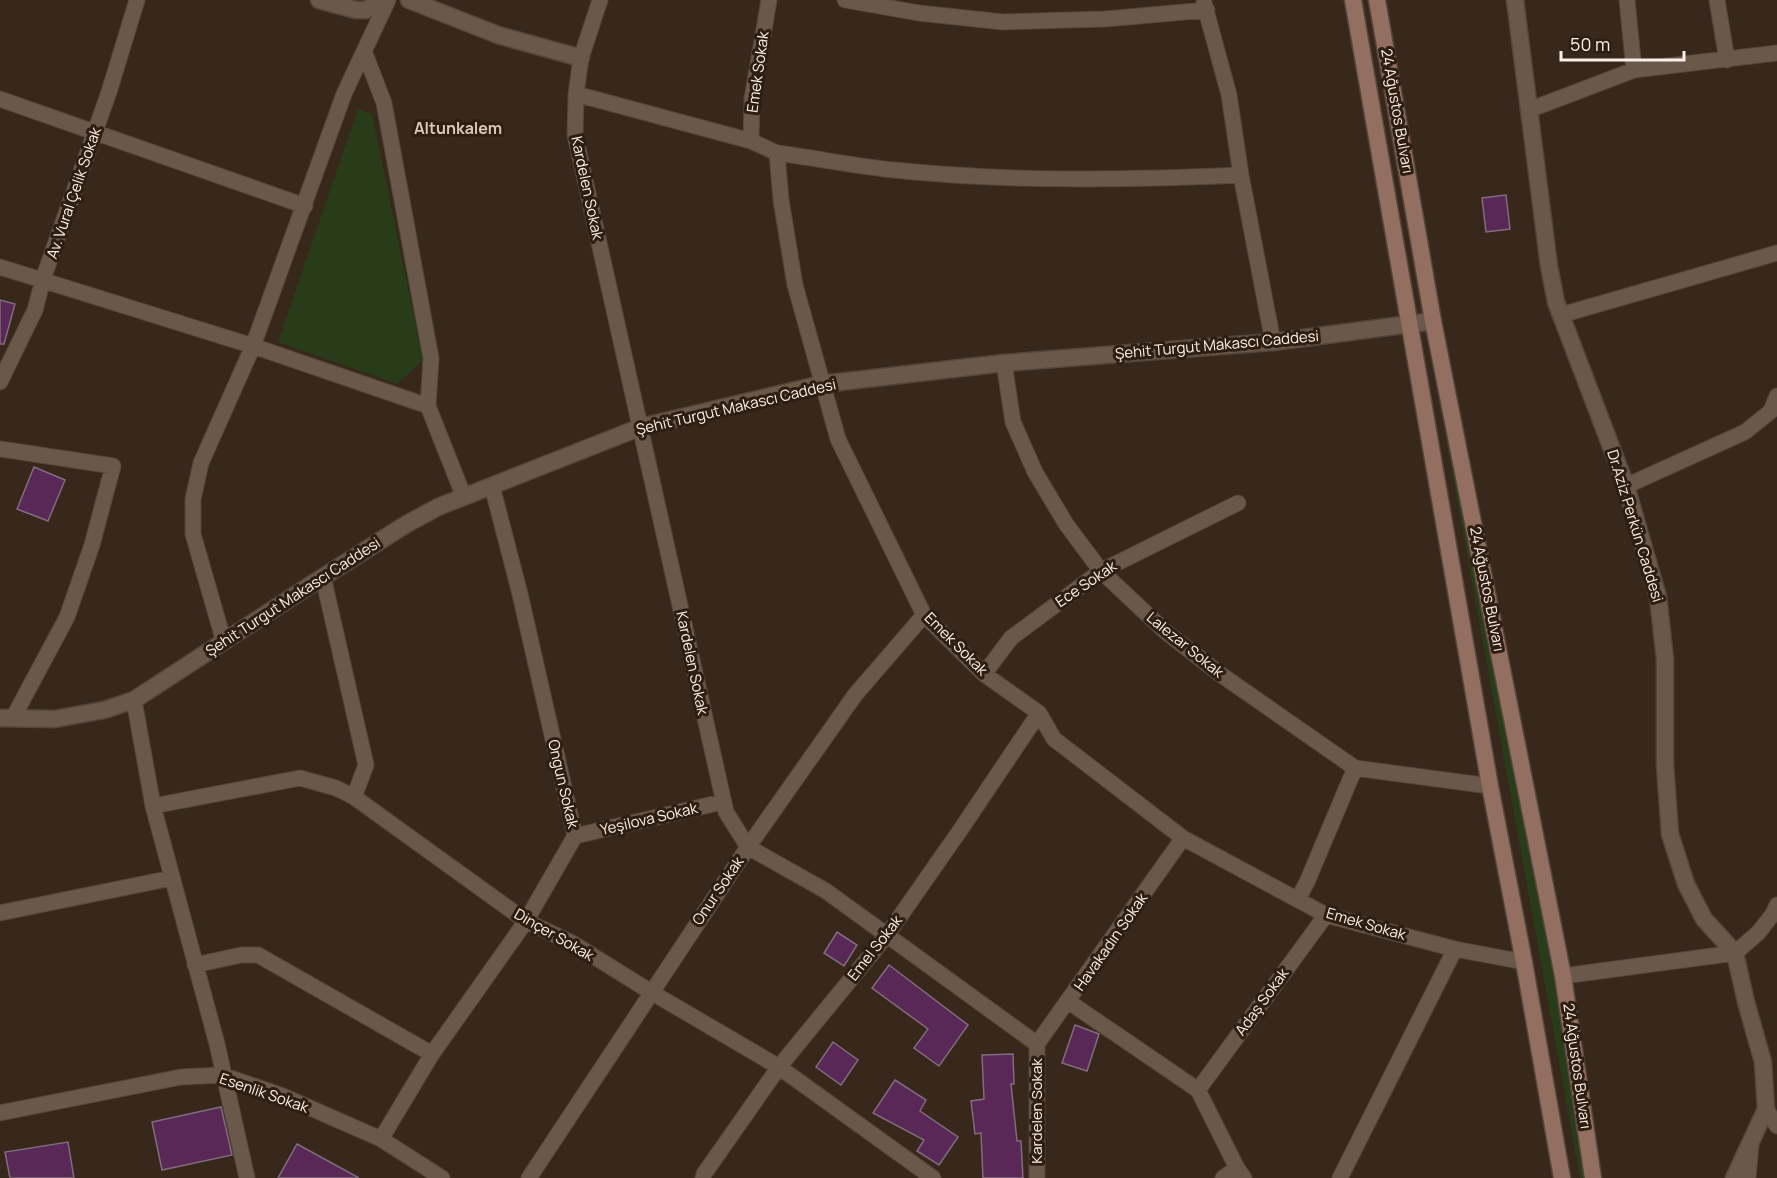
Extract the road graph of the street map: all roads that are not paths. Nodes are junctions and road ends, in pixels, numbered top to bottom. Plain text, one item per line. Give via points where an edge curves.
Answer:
1 (137, 0) edge
2 (319, 0) edge
3 (382, 0) edge
4 (388, 0) edge
5 (409, 0) edge
6 (600, 0) edge
7 (770, 0) edge
8 (845, 0) edge
9 (1353, 0) edge
10 (1377, 0) edge
11 (1515, 0) edge
12 (1627, 0) edge
13 (1717, 0) edge
14 (1205, 5) edge
15 (364, 51) junction
16 (1777, 53) edge
17 (581, 58) junction
18 (1727, 60) junction
19 (1634, 70) junction
20 (576, 94) junction
21 (0, 99) edge
22 (1529, 110) junction
23 (95, 132) junction
24 (751, 141) junction
25 (777, 153) junction
26 (1241, 175) junction
27 (305, 206) junction
28 (1777, 253) edge
29 (0, 267) edge
30 (43, 279) junction
31 (1561, 315) junction
32 (1433, 321) junction
33 (1408, 324) junction
34 (1273, 342) junction
35 (253, 346) junction
36 (1004, 363) junction
37 (0, 382) edge
38 (822, 384) junction
39 (1777, 396) edge
40 (428, 406) junction
41 (641, 427) junction
42 (0, 449) edge
43 (492, 486) junction
44 (1626, 486) junction
45 (464, 497) junction
46 (1238, 503) dead end
47 (1101, 571) junction
48 (323, 577) junction
49 (924, 615) junction
50 (224, 642) junction
51 (984, 674) junction
52 (134, 700) junction
53 (1039, 713) junction
54 (7, 718) edge
55 (1355, 768) junction
56 (1490, 786) junction
57 (354, 797) junction
58 (722, 802) junction
59 (153, 806) junction
60 (575, 836) junction
61 (1183, 838) junction
62 (748, 847) junction
63 (172, 878) junction
64 (1298, 899) junction
65 (1777, 905) edge
66 (0, 913) edge
67 (1326, 915) junction
68 (526, 921) junction
69 (886, 935) junction
70 (1455, 949) junction
71 (1736, 953) junction
72 (1524, 962) junction
73 (195, 965) junction
74 (1563, 976) junction
75 (651, 992) junction
76 (1069, 1002) junction
77 (1038, 1044) junction
78 (432, 1054) junction
79 (779, 1067) junction
80 (222, 1075) junction
81 (1198, 1090) junction
82 (1766, 1109) junction
83 (0, 1113) edge
84 (1777, 1126) edge
85 (381, 1139) junction
86 (1751, 1144) junction
87 (1240, 1173) edge
88 (247, 1178) edge
89 (442, 1178) edge
90 (529, 1178) edge
91 (704, 1178) edge
92 (933, 1178) edge
93 (1037, 1178) edge
94 (1223, 1178) edge
95 (1340, 1178) edge
96 (1562, 1178) edge
97 (1593, 1178) edge
98 (1734, 1178) edge
99 (1748, 1178) edge

1 - 23 street, Av. Vural Çelik Sokak
2 - 3 street via 356,10 366,10
4 - 15 street
5 - 17 street via 498,35
6 - 17 street, Kardelen Sokak
7 - 24 street, Emek Sokak via 752,99
8 - 14 street via 1003,22 1105,19
9 - 33 main road, 24 Ağustos Bulvarı
10 - 32 main road, 24 Ağustos Bulvarı
11 - 22 street, Dr.Aziz Perkün Caddesi
12 - 19 street
13 - 18 street
14 - 26 street via 1229,95
15 - 27 street via 344,94
15 - 40 street via 384,103 430,358
16 - 18 street
17 - 20 street, Kardelen Sokak
18 - 19 street
19 - 22 street
20 - 24 street
20 - 41 street, Kardelen Sokak via 575,135
21 - 23 street
22 - 31 street, Dr.Aziz Perkün Caddesi via 1552,284
23 - 27 street
23 - 30 street, Av. Vural Çelik Sokak
24 - 25 street
25 - 26 street via 893,170 1052,180
25 - 38 street, Emek Sokak via 795,285
26 - 34 street
27 - 35 street
28 - 31 street
29 - 30 street
30 - 35 street
30 - 37 street, Av. Vural Çelik Sokak via 35,310
31 - 44 street, Dr.Aziz Perkün Caddesi
32 - 33 street, Şehit Turgut Makascı Caddesi
32 - 74 main road, 24 Ağustos Bulvarı
33 - 34 street, Şehit Turgut Makascı Caddesi
33 - 56 main road, 24 Ağustos Bulvarı
34 - 36 street, Şehit Turgut Makascı Caddesi
35 - 40 street
35 - 50 street via 201,462 193,499 193,534
36 - 38 street, Şehit Turgut Makascı Caddesi
36 - 47 street, Lalezar Sokak via 1014,422 1035,472 1066,524
38 - 41 street, Şehit Turgut Makascı Caddesi
38 - 49 street, Emek Sokak via 838,439
39 - 44 street via 1771,411 1745,432
40 - 45 street
41 - 43 street, Şehit Turgut Makascı Caddesi
41 - 58 street, Kardelen Sokak
42 - 54 street via 113,466 67,617
43 - 45 street, Şehit Turgut Makascı Caddesi
43 - 60 street, Ongun Sokak
44 - 71 street, Dr.Aziz Perkün Caddesi via 1658,597 1662,625 1670,834 1686,884 1704,919
45 - 48 street, Şehit Turgut Makascı Caddesi via 405,525
46 - 47 street, Ece Sokak
47 - 51 street, Ece Sokak via 1011,638
47 - 55 street, Lalezar Sokak via 1202,660
48 - 50 street, Şehit Turgut Makascı Caddesi
48 - 57 street via 366,765
49 - 51 street, Emek Sokak
49 - 62 street, Onur Sokak via 855,695
50 - 52 street, Şehit Turgut Makascı Caddesi
51 - 53 street, Emek Sokak
52 - 54 street, Şehit Turgut Makascı Caddesi via 56,719
52 - 59 street
53 - 61 street, Emek Sokak via 1054,740
53 - 69 street, Emel Sokak
55 - 56 street, Lalezar Sokak
55 - 64 street
56 - 72 main road, 24 Ağustos Bulvarı
57 - 59 street, Dinçer Sokak via 300,778
57 - 68 street, Dinçer Sokak
58 - 60 street, Yeşilova Sokak
58 - 62 street, Kardelen Sokak
59 - 63 street
60 - 68 street, Ongun Sokak
61 - 64 street, Emek Sokak
61 - 76 street, Havakadın Sokak
62 - 69 street, Kardelen Sokak via 826,891
62 - 75 street, Onur Sokak
63 - 66 street
63 - 73 street
64 - 67 street, Emek Sokak
65 - 71 street via 1758,933
67 - 70 street, Emek Sokak
67 - 81 street, Adaş Sokak
68 - 75 street, Dinçer Sokak via 574,944
68 - 78 street, Ongun Sokak
69 - 77 street, Kardelen Sokak
69 - 79 street, Emel Sokak
70 - 72 street, Emek Sokak
70 - 95 street
71 - 74 street
71 - 82 street via 1763,1062
72 - 96 main road, 24 Ağustos Bulvarı
73 - 78 street via 258,955
73 - 80 street
74 - 97 main road, 24 Ağustos Bulvarı
75 - 79 street, Dinçer Sokak
75 - 90 street, Onur Sokak
76 - 77 street, Havakadın Sokak
76 - 81 street
77 - 93 street, Kardelen Sokak
78 - 85 street, Ongun Sokak
79 - 91 street, Emel Sokak
79 - 92 street, Dinçer Sokak
80 - 83 street, Esenlik Sokak via 181,1077
80 - 85 street, Esenlik Sokak via 283,1096
80 - 88 street
81 - 87 street
82 - 84 street
82 - 86 street
85 - 89 street, Esenlik Sokak
86 - 98 street
86 - 99 street
87 - 94 street

